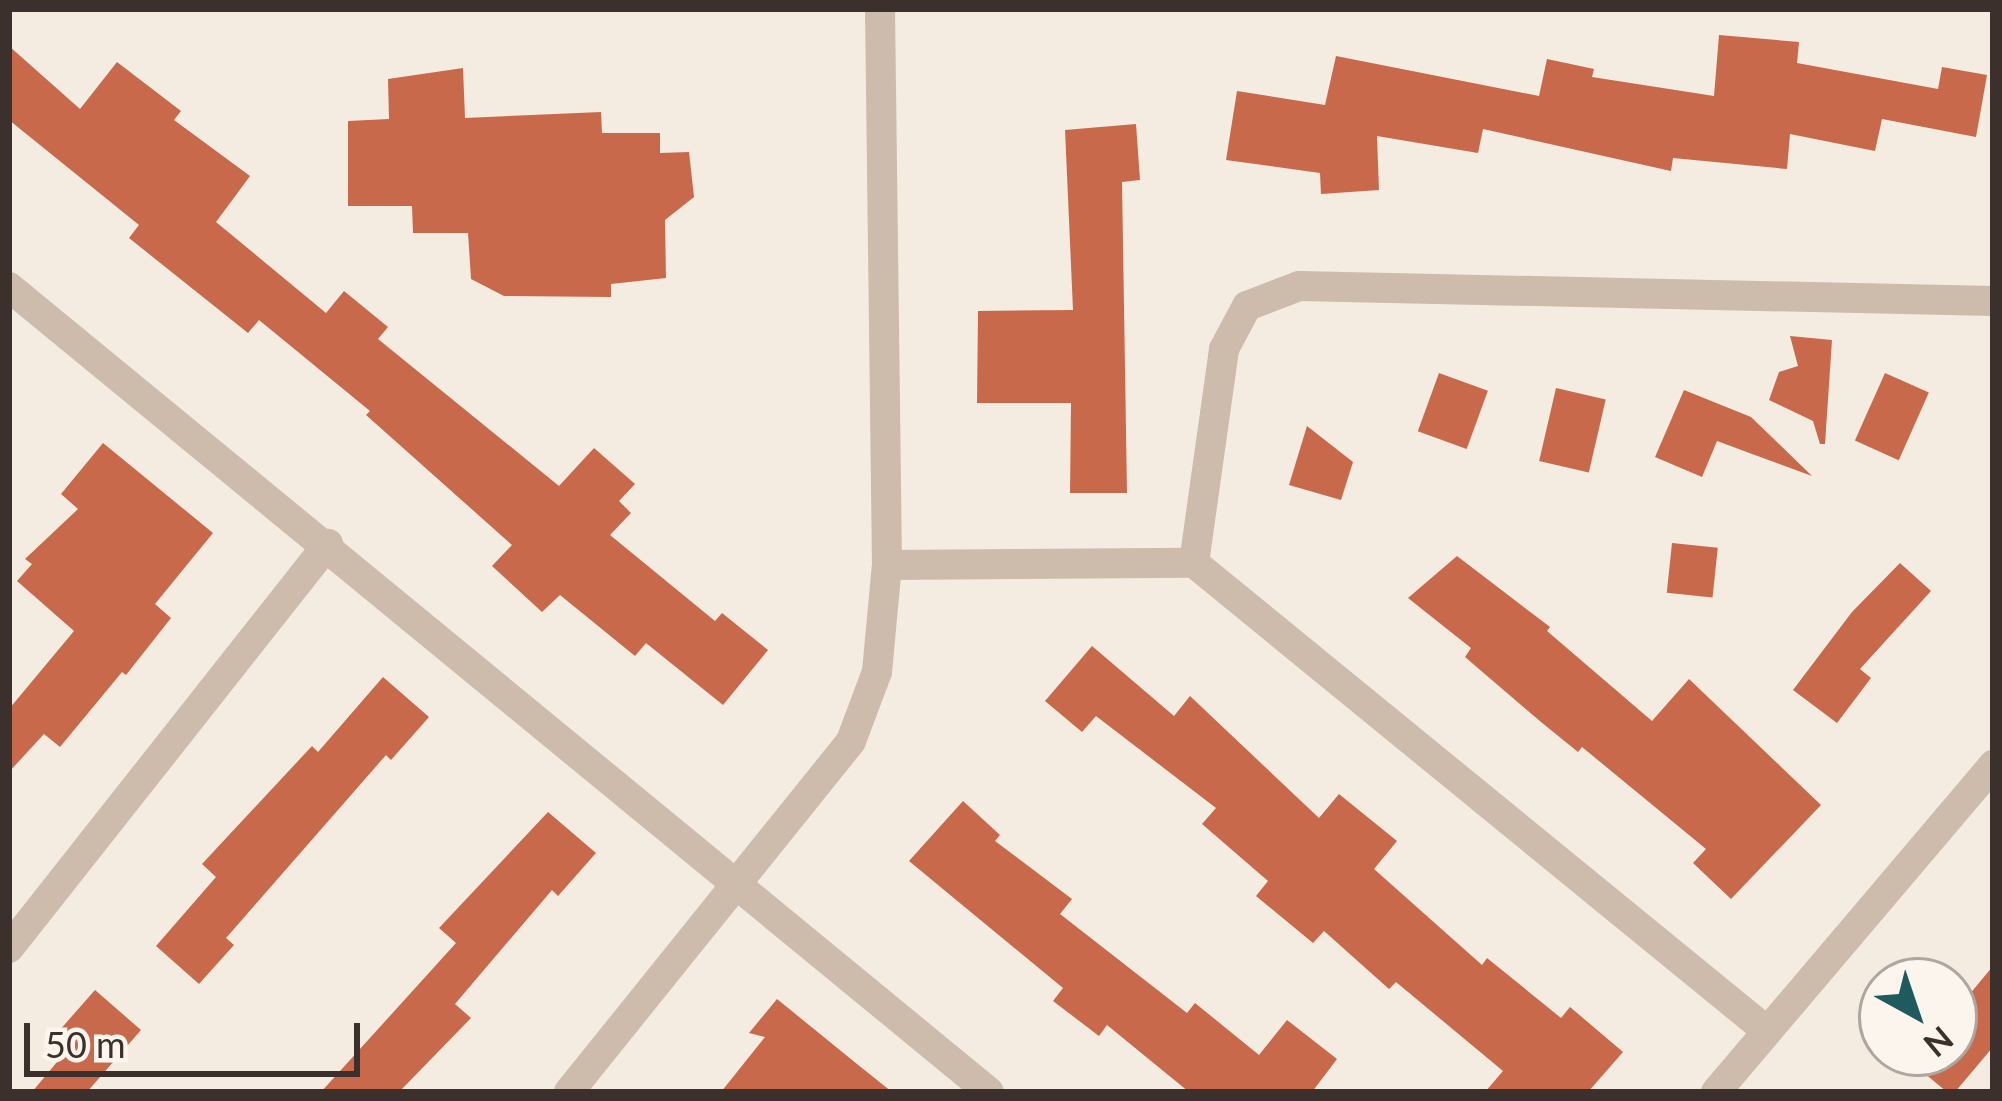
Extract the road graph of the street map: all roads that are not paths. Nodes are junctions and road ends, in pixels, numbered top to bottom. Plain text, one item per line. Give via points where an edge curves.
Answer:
1 (880, 9) edge
2 (9, 287) edge
3 (1993, 301) edge
4 (328, 544) junction
5 (1194, 563) junction
6 (887, 565) junction
7 (1993, 764) edge
8 (738, 885) junction
9 (9, 948) edge
10 (1767, 1031) junction
11 (568, 1092) edge
12 (989, 1092) edge
13 (1716, 1092) edge

1 - 6 street
2 - 4 street
3 - 5 street via 1299,286 1247,305 1224,349
4 - 8 street
4 - 9 street
5 - 6 street
5 - 10 street
6 - 8 street via 878,671 851,741
7 - 10 street
8 - 11 street
8 - 12 street
10 - 13 street

